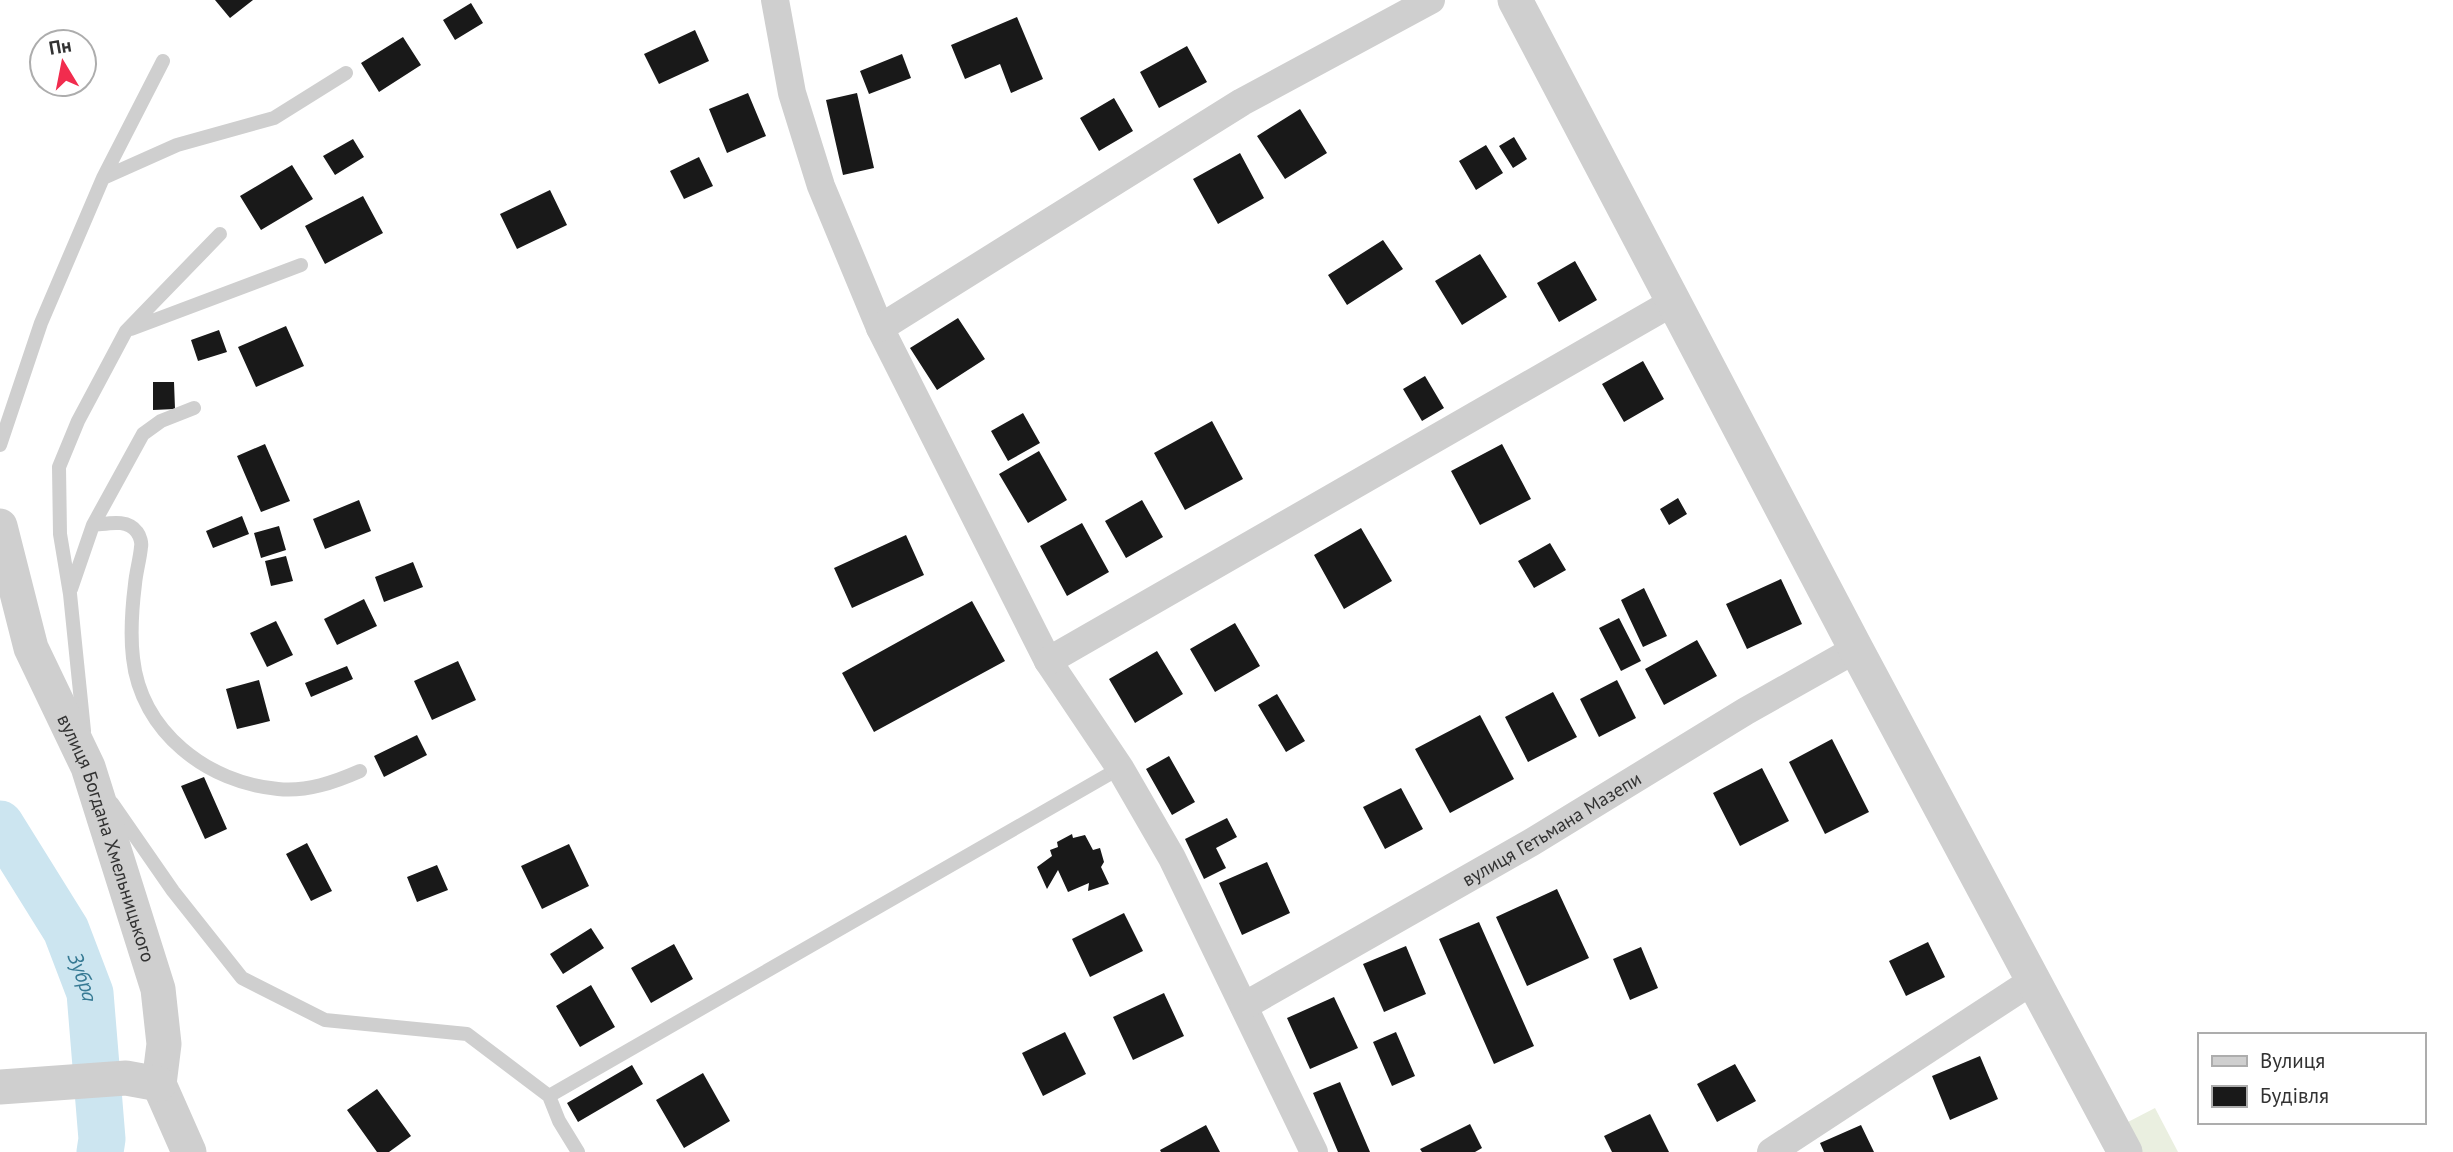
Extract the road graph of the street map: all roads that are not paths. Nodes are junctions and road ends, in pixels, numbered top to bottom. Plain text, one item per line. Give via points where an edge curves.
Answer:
1 (775, 0) edge
2 (1430, 0) edge
3 (1515, 0) edge
4 (163, 61) dead end
5 (346, 72) dead end
6 (103, 178) junction
7 (220, 234) dead end
8 (301, 265) dead end
9 (1673, 302) junction
10 (880, 328) junction
11 (126, 331) junction
12 (194, 408) dead end
13 (0, 445) edge
14 (93, 525) junction
15 (0, 526) edge
16 (70, 594) junction
17 (1856, 649) junction
18 (1048, 661) junction
19 (88, 767) junction
20 (1120, 768) junction
21 (360, 771) dead end
22 (2032, 981) junction
23 (1244, 1006) junction
24 (142, 1081) junction
25 (0, 1087) edge
26 (549, 1096) junction
27 (188, 1152) edge
28 (578, 1152) edge
29 (1314, 1152) edge
30 (1771, 1152) edge
31 (2126, 1152) edge

1 - 10 street via 792,93 821,186
2 - 10 street via 1242,102
3 - 9 street
4 - 6 lane
5 - 6 lane via 274,118 177,145
6 - 13 lane via 41,323
7 - 11 lane
8 - 11 lane
9 - 17 street
9 - 18 street
10 - 18 street
11 - 16 lane via 59,467 60,534
12 - 14 lane via 143,434
14 - 16 lane
14 - 21 lane via 119,522 137,531 142,544 131,626 133,661 154,717 186,753 238,782 280,790 336,782
15 - 19 street, вулиця Богдана Хмельницького via 32,648
16 - 19 lane
17 - 22 street
17 - 23 street, вулиця Гетьмана Мазепи
18 - 20 street
19 - 24 street, вулиця Богдана Хмельницького via 158,989 164,1044
19 - 26 lane via 173,891 242,978 325,1020 467,1034
20 - 23 street via 1172,858
20 - 26 lane
22 - 30 street
22 - 31 street
23 - 29 street
24 - 25 street
24 - 27 street
26 - 28 lane

